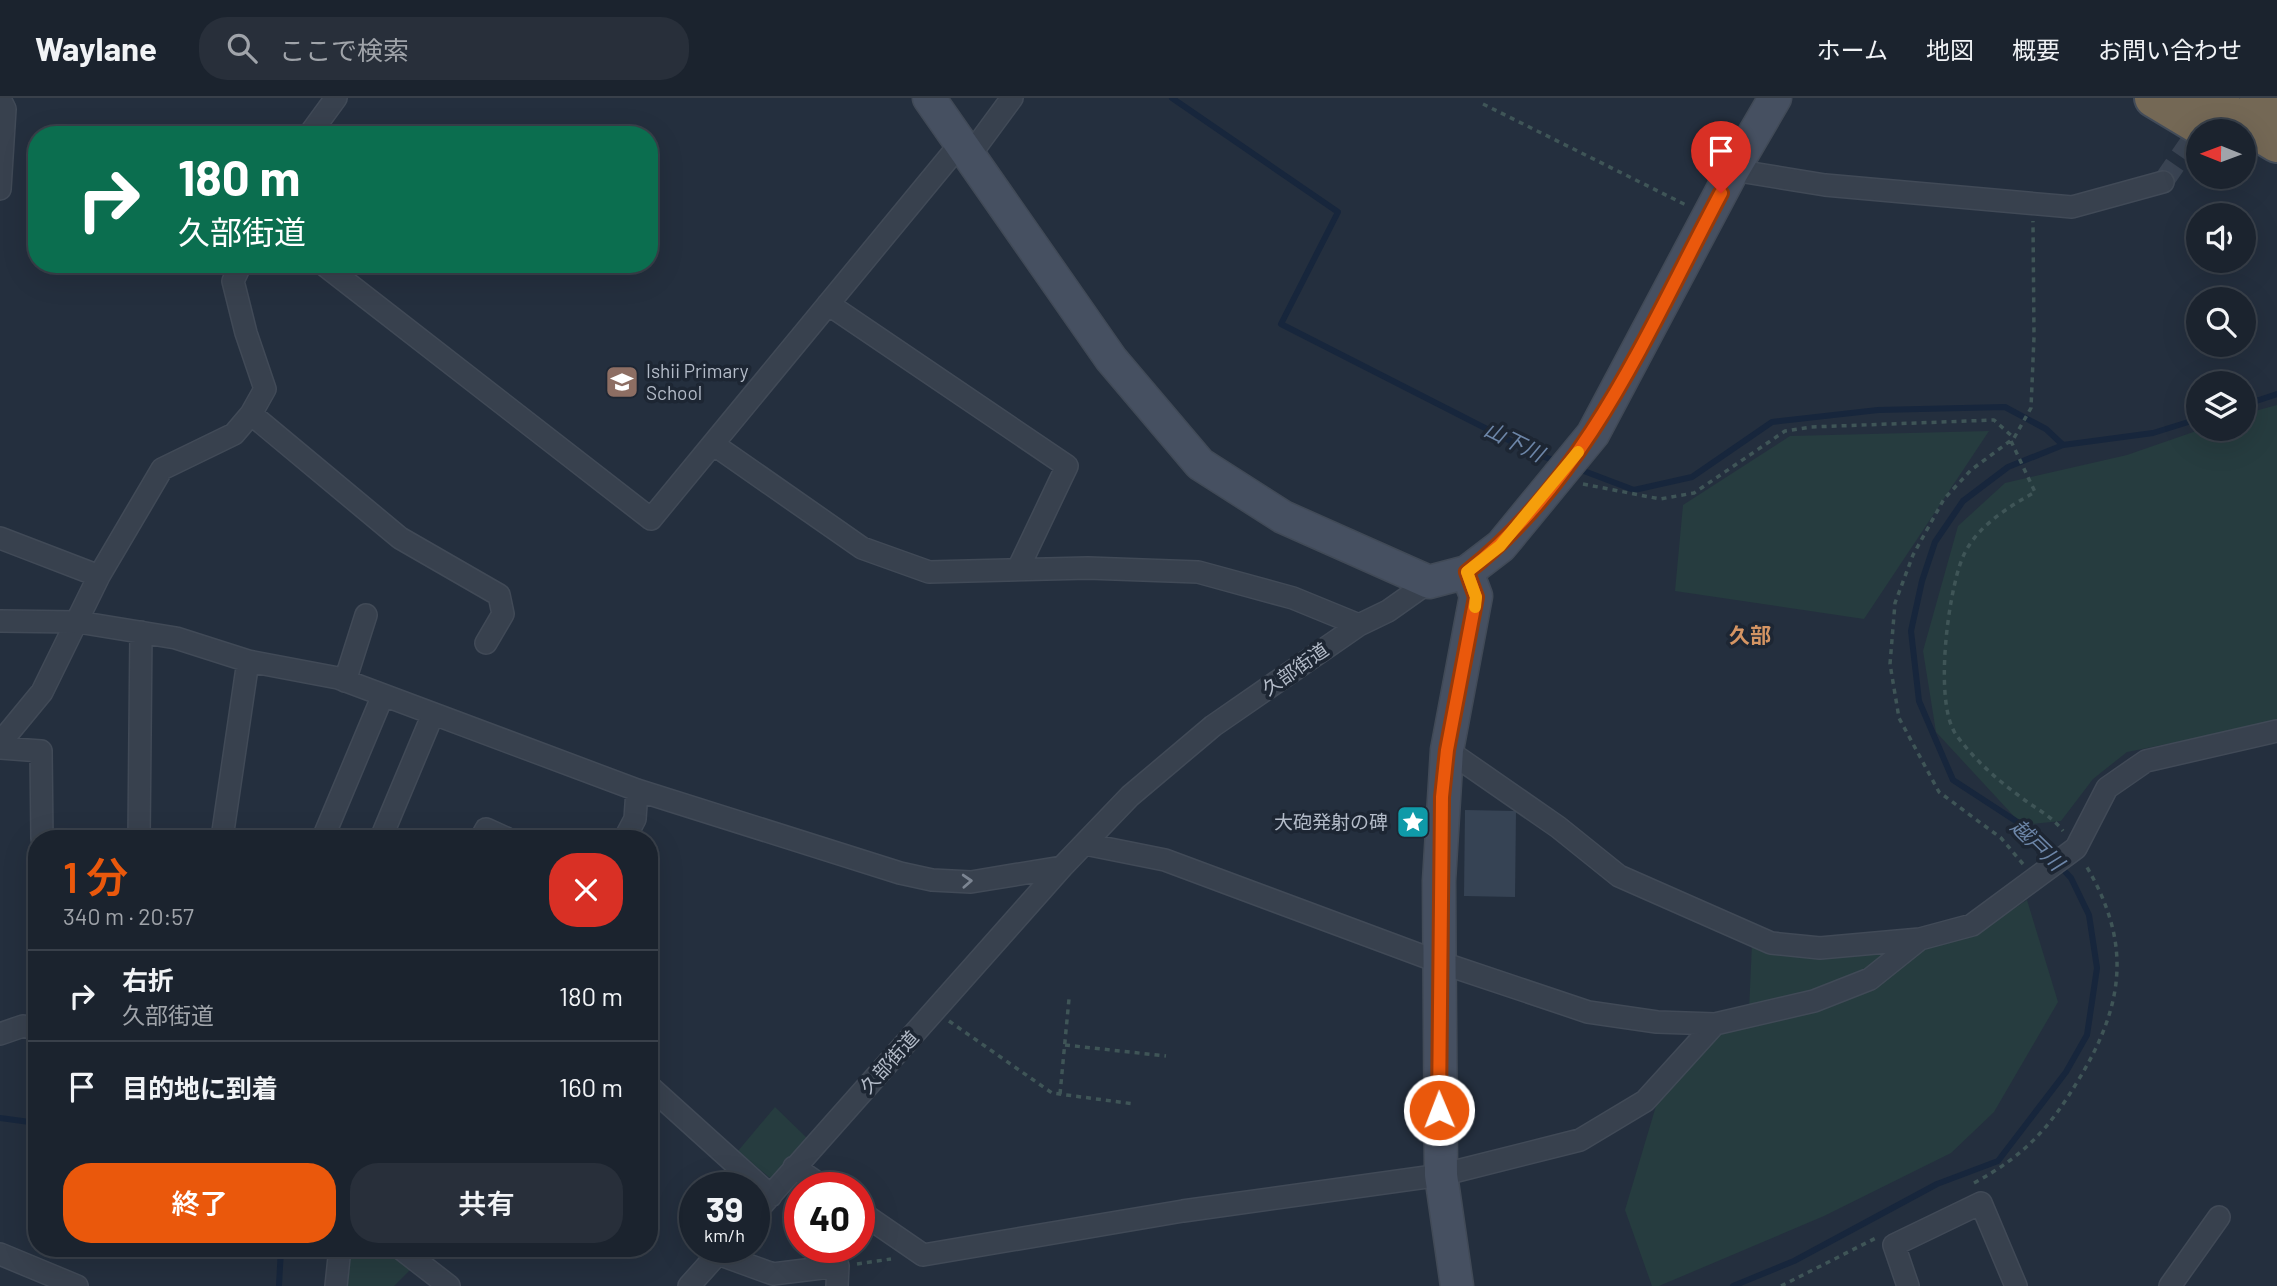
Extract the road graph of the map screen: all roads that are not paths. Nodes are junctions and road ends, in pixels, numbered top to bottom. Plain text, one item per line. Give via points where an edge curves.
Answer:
1 (336, 98) edge
2 (929, 98) edge
3 (1012, 98) edge
4 (1775, 98) edge
5 (2154, 98) edge
6 (2202, 98) edge
7 (2259, 98) edge
8 (0, 99) edge
9 (2277, 109) edge
10 (2189, 119) edge
11 (316, 126) edge
12 (2277, 143) edge
13 (966, 149) junction
14 (2256, 159) edge
15 (1733, 170) junction
16 (2277, 172) edge
17 (2163, 182) tunnel mouth
18 (0, 189) edge
19 (237, 273) edge
20 (335, 273) edge
21 (828, 304) junction
22 (251, 414) junction
23 (713, 444) junction
24 (0, 538) edge
25 (1018, 569) junction
26 (1467, 572) junction
27 (99, 576) junction
28 (1429, 582) junction
29 (366, 615) dead end
30 (0, 621) edge
31 (78, 622) junction
32 (1359, 625) junction
33 (141, 632) junction
34 (486, 643) dead end
35 (248, 661) junction
36 (345, 681) junction
37 (383, 695) junction
38 (433, 714) junction
39 (2277, 731) edge
40 (0, 743) edge
41 (0, 748) edge
42 (1447, 750) junction
43 (637, 790) junction
44 (43, 830) edge
45 (139, 830) edge
46 (223, 830) edge
47 (326, 830) edge
48 (384, 830) edge
49 (629, 830) edge
50 (1085, 844) junction
51 (1062, 867) junction
52 (1920, 939) junction
53 (1439, 962) junction
54 (1716, 1024) junction
55 (28, 1027) edge
56 (0, 1034) edge
57 (658, 1094) edge
58 (794, 1167) junction
59 (801, 1172) edge
60 (1441, 1175) junction
61 (771, 1196) joint
62 (2219, 1217) dead end
63 (875, 1222) edge
64 (0, 1254) edge
65 (339, 1257) edge
66 (412, 1257) edge
67 (710, 1263) edge
68 (749, 1263) edge
69 (837, 1276) edge
70 (77, 1286) edge
71 (336, 1286) edge
72 (449, 1286) edge
73 (689, 1286) edge
74 (1457, 1286) edge
75 (1908, 1286) edge
76 (2016, 1286) edge
77 (2170, 1286) edge

1 - 11 street
2 - 13 street
3 - 13 street
4 - 15 street, 久部街道
5 - 10 highway
6 - 12 highway
7 - 9 highway
8 - 18 street via 5,109
13 - 21 street
13 - 28 street via 1111,359 1200,464 1283,517
14 - 16 highway
15 - 17 street via 1825,185 2072,207
15 - 26 street, 久部街道 via 1593,434 1500,546
19 - 22 street via 233,281 265,388
20 - 23 street via 651,519
21 - 23 street
21 - 25 street via 1067,467
22 - 27 street via 234,434 162,469
22 - 34 street via 400,538 499,595 503,614
23 - 25 street via 862,548 929,572
24 - 27 street
25 - 32 street via 1198,572 1293,598
26 - 28 street, 久部街道
26 - 42 street via 1476,597
27 - 31 street
28 - 32 street, 久部街道
29 - 36 street
30 - 31 street
31 - 33 street
31 - 40 street via 42,692
32 - 50 street, 久部街道 via 1213,726 1130,796
33 - 35 street
33 - 45 street
35 - 36 street
35 - 46 street
36 - 37 street
37 - 38 street
37 - 47 street
38 - 43 street
38 - 48 street
39 - 52 street via 2146,761 2107,788 2076,848 1972,925
41 - 44 street via 41,751
42 - 52 street via 1619,876 1771,943 1820,948
42 - 53 street
43 - 49 street via 635,819
43 -> 51 street via 932,880 971,882
50 - 51 street, 久部街道
50 - 53 street via 1165,860
51 - 58 street, 久部街道
52 - 54 street via 1870,979 1814,1001
53 - 54 street via 1588,1012 1657,1022
53 - 60 street
54 - 60 street via 1645,1101 1580,1140
55 - 56 street
57 - 61 street
58 - 59 street
58 - 61 street, 久部街道
60 - 63 street via 1183,1211 923,1255
60 - 74 street
62 - 77 street
64 - 70 street
65 - 71 street
66 - 72 street
67 - 73 street
68 - 69 street via 773,1273
75 - 76 street via 1894,1245 1981,1203

